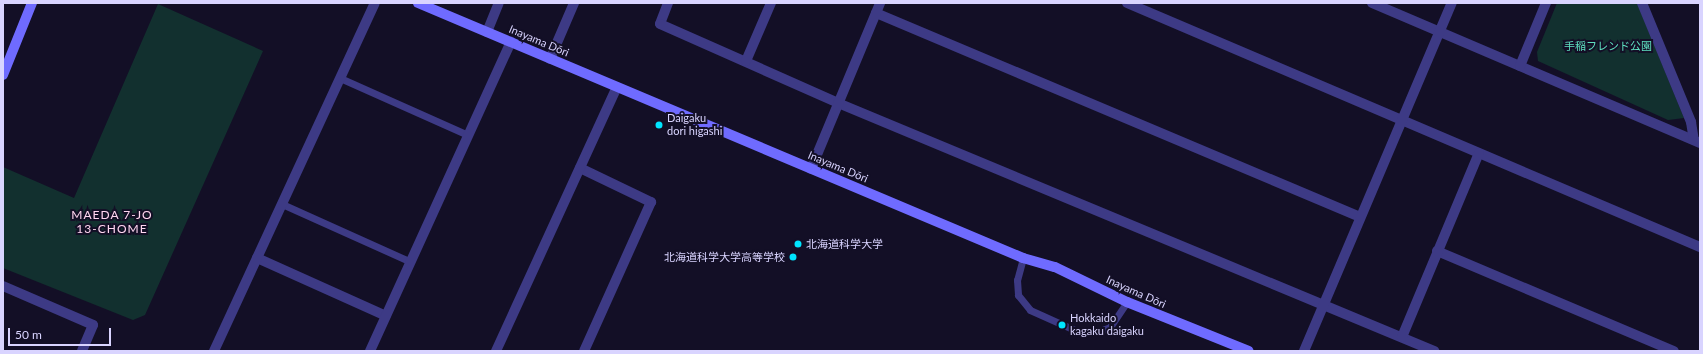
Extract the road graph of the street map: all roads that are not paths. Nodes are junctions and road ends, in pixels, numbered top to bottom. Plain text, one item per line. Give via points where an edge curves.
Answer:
1 (32, 3) edge
2 (375, 3) edge
3 (418, 3) edge
4 (499, 3) edge
5 (574, 3) edge
6 (668, 3) edge
7 (771, 3) edge
8 (880, 3) edge
9 (1126, 3) edge
10 (1372, 3) edge
11 (1452, 3) edge
12 (1546, 3) edge
13 (1642, 3) edge
14 (876, 14) junction
15 (1440, 31) junction
16 (487, 32) junction
17 (510, 42) junction
18 (550, 59) junction
19 (746, 61) junction
20 (1520, 66) junction
21 (3, 75) edge
22 (340, 78) junction
23 (617, 87) junction
24 (838, 103) junction
25 (1404, 121) junction
26 (468, 135) junction
27 (1697, 142) edge
28 (1479, 153) junction
29 (580, 168) junction
30 (811, 169) junction
31 (282, 204) junction
32 (1360, 217) junction
33 (1700, 247) edge
34 (1437, 251) junction
35 (257, 258) junction
36 (1023, 258) junction
37 (411, 262) junction
38 (3, 286) edge
39 (1127, 302) junction
40 (1324, 304) junction
41 (386, 316) junction
42 (1402, 337) junction
43 (82, 351) edge
44 (214, 351) edge
45 (370, 351) edge
46 (496, 351) edge
47 (584, 351) edge
48 (1249, 351) edge
49 (1304, 351) edge
50 (1434, 351) edge
51 (1674, 351) edge

1 - 21 street
2 - 22 street
3 - 16 street, Inayama Dōri
4 - 16 street
5 - 18 street
6 - 19 street via 660,24
7 - 19 street
8 - 14 street
9 - 25 street
10 - 15 street
11 - 15 street
12 - 20 street
13 - 27 street
14 - 24 street
14 - 32 street
15 - 20 street
15 - 25 street
16 - 17 street, Inayama Dōri
17 - 18 street, Inayama Dōri
17 - 26 street
18 - 23 street, Inayama Dōri
19 - 24 street
20 - 27 street
22 - 26 lane
22 - 31 street
23 - 29 street
23 - 30 street, Inayama Dōri
24 - 30 street
24 - 40 street
25 - 28 street
25 - 32 street
26 - 37 street
28 - 33 street
28 - 34 street
29 - 46 street
29 - 47 street via 651,202
30 - 36 street, Inayama Dōri
31 - 35 street
31 - 37 lane
32 - 40 street
34 - 42 street
34 - 51 street
35 - 41 street
35 - 44 street
36 - 39 street, Inayama Dōri via 1055,267
36 - 39 lane via 1017,280 1018,295 1030,310 1077,331 1097,332 1110,327
37 - 41 street
38 - 43 street via 93,325
39 - 48 street, Inayama Dōri
40 - 42 street
40 - 49 street
41 - 45 street
42 - 50 street

